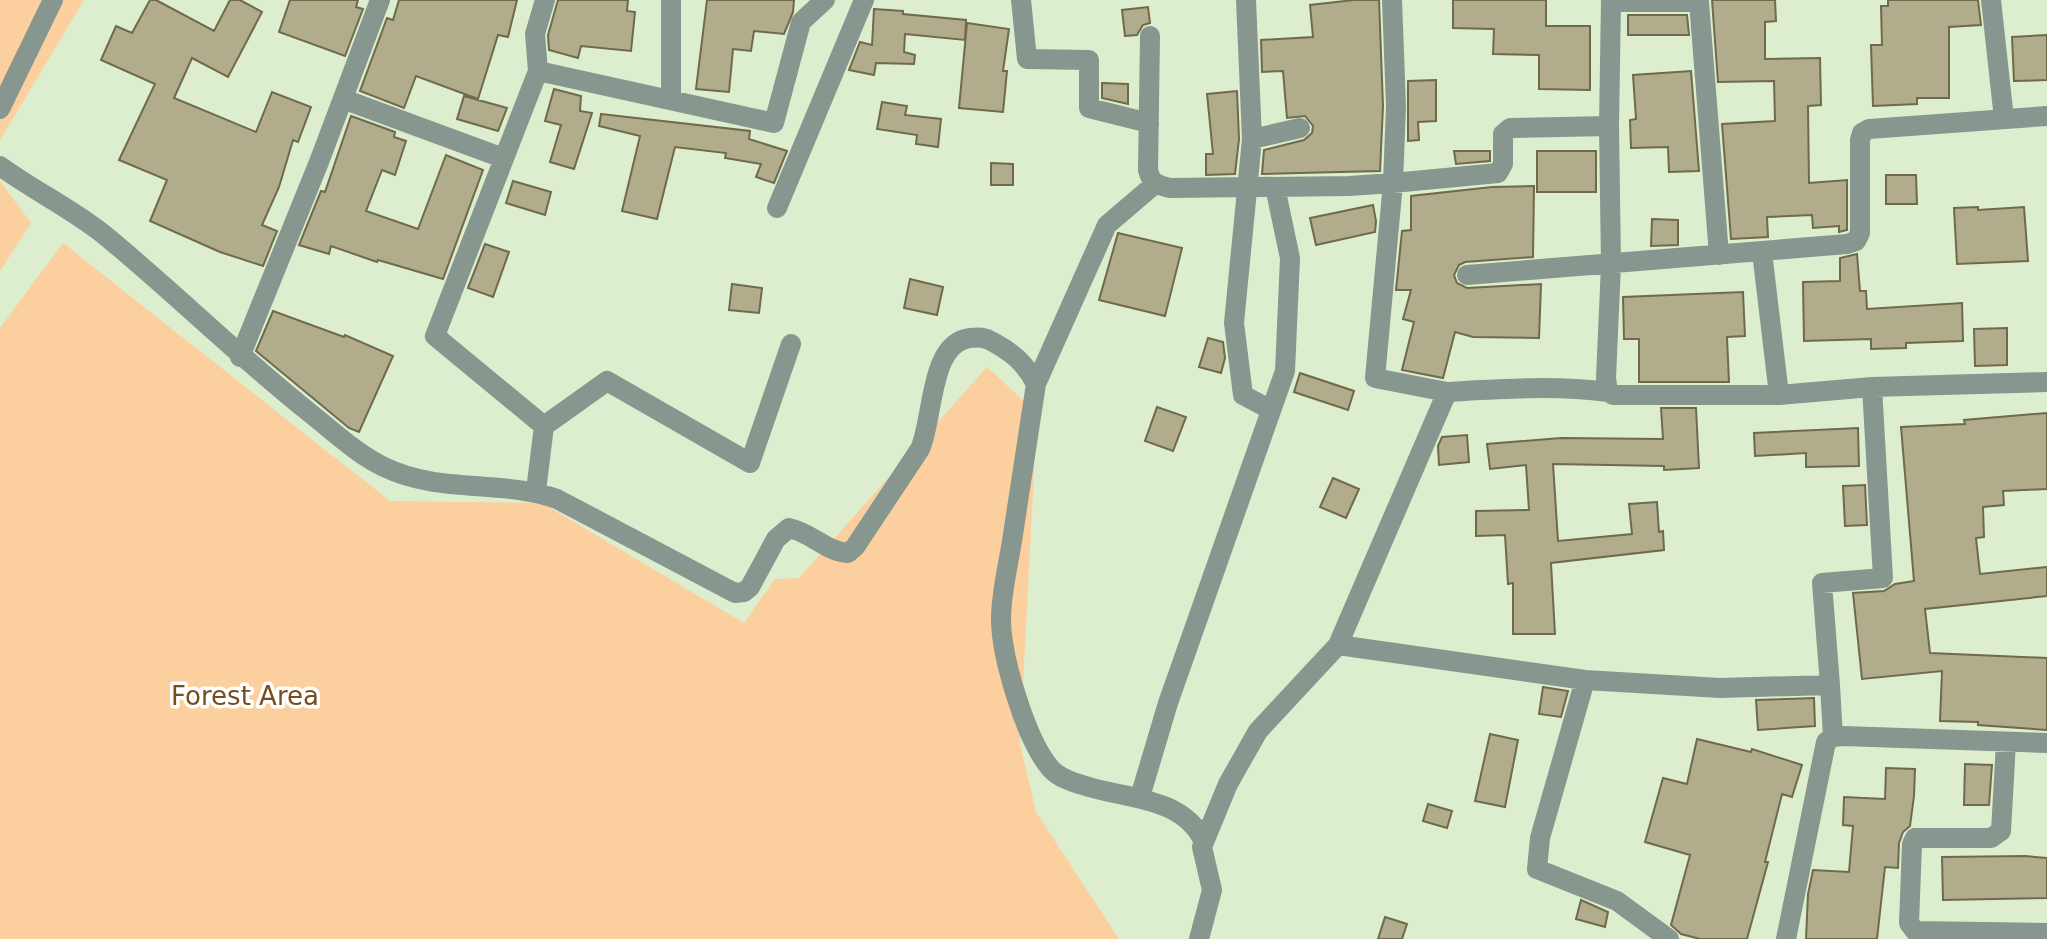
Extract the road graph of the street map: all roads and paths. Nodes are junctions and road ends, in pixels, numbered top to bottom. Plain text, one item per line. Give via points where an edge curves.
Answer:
1 (53, 0) edge
2 (380, 0) edge
3 (545, 0) edge
4 (671, 0) edge
5 (825, 0) edge
6 (864, 0) edge
7 (1021, 0) edge
8 (1246, 0) edge
9 (1392, 0) edge
10 (1991, 0) edge
11 (1611, 1) edge
12 (1150, 36) dead end
13 (538, 71) junction
14 (343, 99) junction
15 (671, 100) junction
16 (0, 109) edge
17 (2047, 116) edge
18 (2004, 119) junction
19 (1149, 123) junction
20 (1609, 126) junction
21 (1300, 128) dead end
22 (1252, 139) junction
23 (503, 158) junction
24 (0, 166) edge
25 (1393, 183) junction
26 (1155, 184) junction
27 (1248, 187) junction
28 (1275, 187) junction
29 (777, 208) dead end
30 (1762, 252) junction
31 (1719, 255) junction
32 (1611, 265) junction
33 (1467, 275) dead end
34 (791, 344) dead end
35 (240, 357) junction
36 (2047, 382) edge
37 (1036, 384) junction
38 (1872, 387) junction
39 (1447, 392) junction
40 (1608, 392) junction
41 (1779, 395) junction
42 (1271, 410) junction
43 (544, 426) junction
44 (536, 491) junction
45 (1338, 645) junction
46 (1585, 680) junction
47 (1830, 685) junction
48 (1833, 737) junction
49 (2006, 742) junction
50 (2047, 743) edge
51 (1140, 797) junction
52 (1202, 847) junction
53 (2047, 933) edge
54 (1997, 936) edge
55 (1199, 939) edge
56 (1669, 939) edge
57 (1786, 939) edge

1 - 16 street
2 - 14 street
3 - 13 street via 535,34
4 - 15 street
5 - 15 street via 801,22 774,123
6 - 29 street
7 - 19 street via 1027,59 1089,60 1089,108
8 - 22 street
9 - 25 street
10 - 18 street
11 - 20 street
11 - 31 street via 1699,2
12 - 19 street
13 - 15 street
13 - 23 street
14 - 23 street
14 - 35 street
17 - 18 street
18 - 30 street via 1869,129 1860,140 1861,225 1856,241
19 - 26 street via 1148,170
20 - 25 street via 1510,128 1503,134 1498,173
20 - 32 street
21 - 22 street
22 - 27 street
23 - 43 street via 435,336
24 - 35 street via 101,232
25 - 28 street
25 - 39 street via 1375,378
26 - 27 street
26 - 37 street via 1107,225
27 - 28 street
27 - 42 street via 1234,323 1243,395
28 - 42 street via 1290,258 1285,371
30 - 31 street
30 - 41 street
31 - 32 street
32 - 33 street
32 - 40 street
34 - 43 street via 750,463 607,381
35 - 44 street via 383,466 442,484
36 - 38 street
37 - 44 street via 1016,355 985,337 965,338 951,346 940,364 920,449 855,547 839,553 789,528 776,539 744,592 725,590
37 - 51 street via 1001,617 1006,660 1022,712 1052,770 1069,781
38 - 41 street
38 - 47 street via 1883,578 1822,583
39 - 40 street via 1534,387
39 - 45 street
40 - 41 street
42 - 51 street
43 - 44 street
45 - 46 street
45 - 52 street via 1258,731
46 - 47 street via 1720,688
46 - 56 street via 1540,838 1537,869 1617,901
47 - 48 street
48 - 49 street
48 - 57 street via 1823,751
49 - 50 street
49 - 54 street via 1998,836 1920,837 1912,844 1910,928
51 - 52 street via 1189,820 1197,827
52 - 55 street via 1212,890
53 - 54 street

